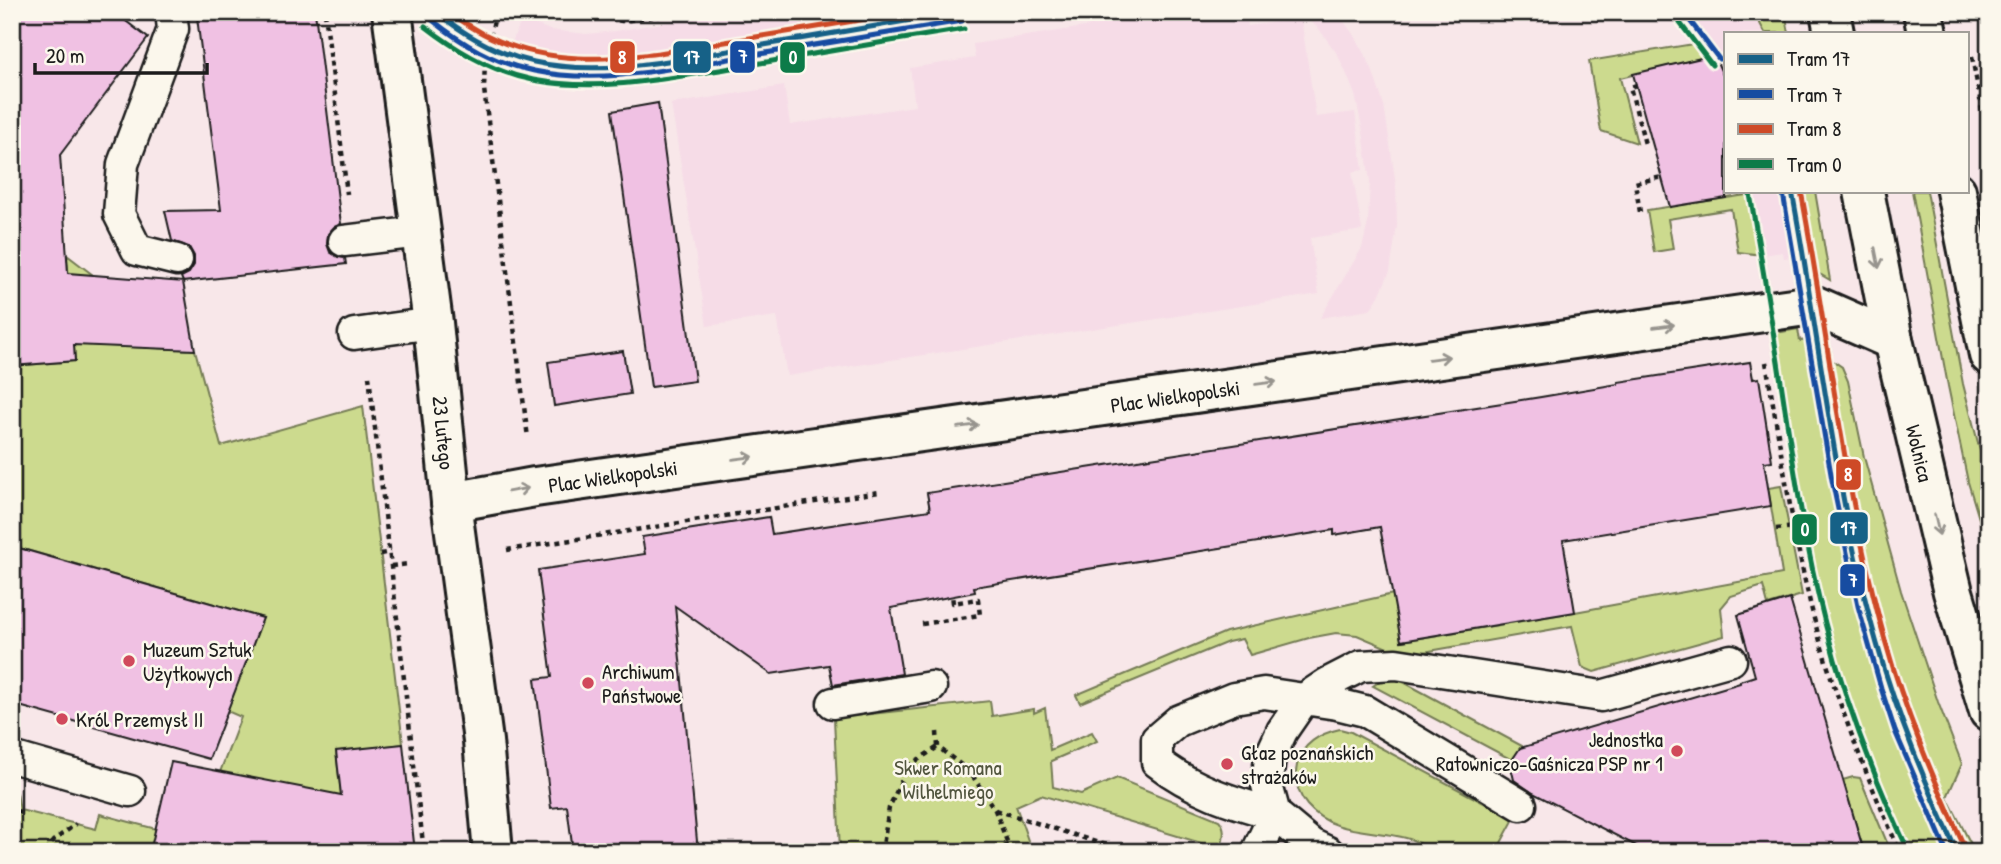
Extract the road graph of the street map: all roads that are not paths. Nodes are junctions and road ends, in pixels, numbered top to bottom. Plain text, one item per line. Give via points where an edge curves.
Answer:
1 (171, 12) edge
2 (392, 12) edge
3 (1830, 12) edge
4 (1923, 12) edge
5 (1834, 32) edge
6 (1927, 32) edge
7 (1864, 192) edge
8 (1956, 192) edge
9 (421, 232) junction
10 (344, 241) dead end
11 (177, 260) dead end
12 (1980, 268) edge
13 (433, 323) junction
14 (354, 334) dead end
15 (1893, 340) junction
16 (1989, 355) edge
17 (451, 502) junction
18 (1731, 660) dead end
19 (931, 687) dead end
20 (1304, 699) junction
21 (833, 703) dead end
22 (1989, 711) edge
23 (12, 758) edge
24 (130, 791) dead end
25 (1521, 805) dead end
26 (1275, 814) junction
27 (493, 852) edge
28 (1257, 852) edge
29 (1328, 852) edge

1 - 11 lane via 173,29 123,164 119,214 137,250
2 - 9 street, 23 Lutego
3 - 5 street
4 - 6 street
7 -> 15 street, Wolnica
8 - 12 street
9 - 10 lane
9 - 13 street, 23 Lutego
12 - 16 street
13 - 14 lane
13 - 17 street, 23 Lutego
17 -> 15 street, Plac Wielkopolski via 1813,305
15 -> 22 street, Wolnica via 1953,592
17 - 27 street, 23 Lutego
18 - 20 lane via 1601,696 1396,664 1361,666
19 - 21 lane
20 - 25 lane via 1365,711
20 - 26 lane via 1270,757 1268,785
20 - 26 lane via 1264,693 1234,698 1178,721 1157,739 1157,762 1177,777 1225,800
23 - 24 lane
26 - 28 lane
26 - 29 lane

